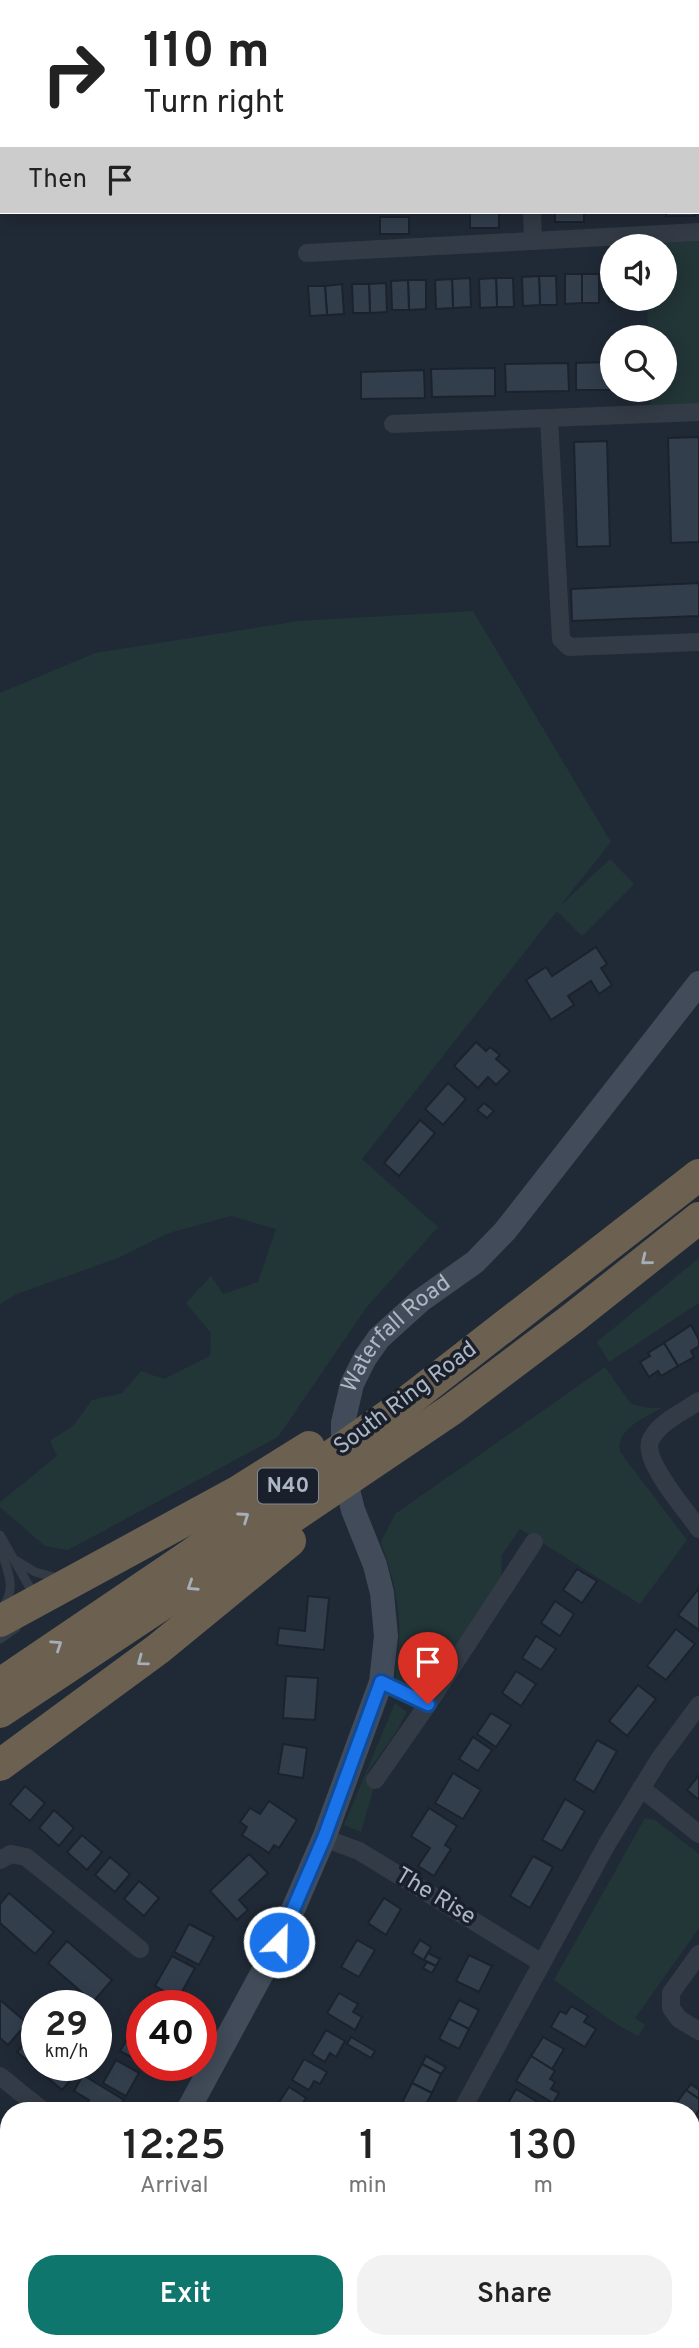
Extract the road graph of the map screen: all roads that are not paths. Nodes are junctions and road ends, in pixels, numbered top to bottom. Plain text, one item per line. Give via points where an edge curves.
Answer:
1 (532, 214) edge
2 (699, 232) edge
3 (533, 241) junction
4 (307, 253) dead end
5 (699, 412) edge
6 (548, 418) junction
7 (393, 424) dead end
8 (699, 642) edge
9 (699, 983) edge
10 (699, 1175) edge
11 (699, 1217) edge
12 (567, 1276) junction
13 (699, 1401) edge
14 (451, 1410) junction
15 (699, 1529) edge
16 (0, 1535) edge
17 (534, 1542) dead end
18 (0, 1546) edge
19 (16, 1560) junction
20 (78, 1579) junction
21 (38, 1601) junction
22 (0, 1612) edge
23 (0, 1621) edge
24 (0, 1639) edge
25 (381, 1682) junction
26 (0, 1684) edge
27 (428, 1704) junction
28 (699, 1705) edge
29 (0, 1712) edge
30 (0, 1765) edge
31 (375, 1780) dead end
32 (641, 1788) junction
33 (699, 1834) edge
34 (324, 1838) junction
35 (0, 1860) edge
36 (140, 1949) dead end
37 (699, 1954) edge
38 (542, 1963) junction
39 (699, 2031) edge
40 (0, 2076) edge
41 (32, 2102) edge
42 (192, 2102) edge
43 (466, 2102) edge

1 - 3 street
2 - 3 street
3 - 4 street
5 - 6 street
6 - 7 street
6 - 8 street via 564,644
9 - 25 street, Waterfall Road via 505,1231 475,1262 400,1318 365,1358 348,1398 341,1436 347,1489 379,1579 385,1614
10 - 12 highway, South Ring Road / N40
11 -> 14 highway, South Ring Road / N40
12 - 20 highway via 237,1492
26 -> 12 highway, South Ring Road / N40 via 403,1405
13 - 15 street via 663,1424 650,1441 650,1457
14 -> 29 highway, South Ring Road / N40
14 -> 30 highway via 158,1649
16 - 19 lane
17 - 27 street
18 - 22 lane via 12,1589
19 - 20 lane via 54,1578
19 - 21 lane
20 - 21 highway
21 - 23 highway
21 - 24 lane via 17,1628
25 - 27 street
25 - 34 street, Waterfall Road
27 - 31 street
28 - 32 street
32 - 33 street
32 - 38 street
34 - 38 street, The Rise via 359,1851
34 - 42 street, Waterfall Road via 279,1942
35 - 36 street via 11,1854 26,1857
37 - 39 street via 671,1993 671,2008 679,2019
38 - 43 street
40 - 41 street

